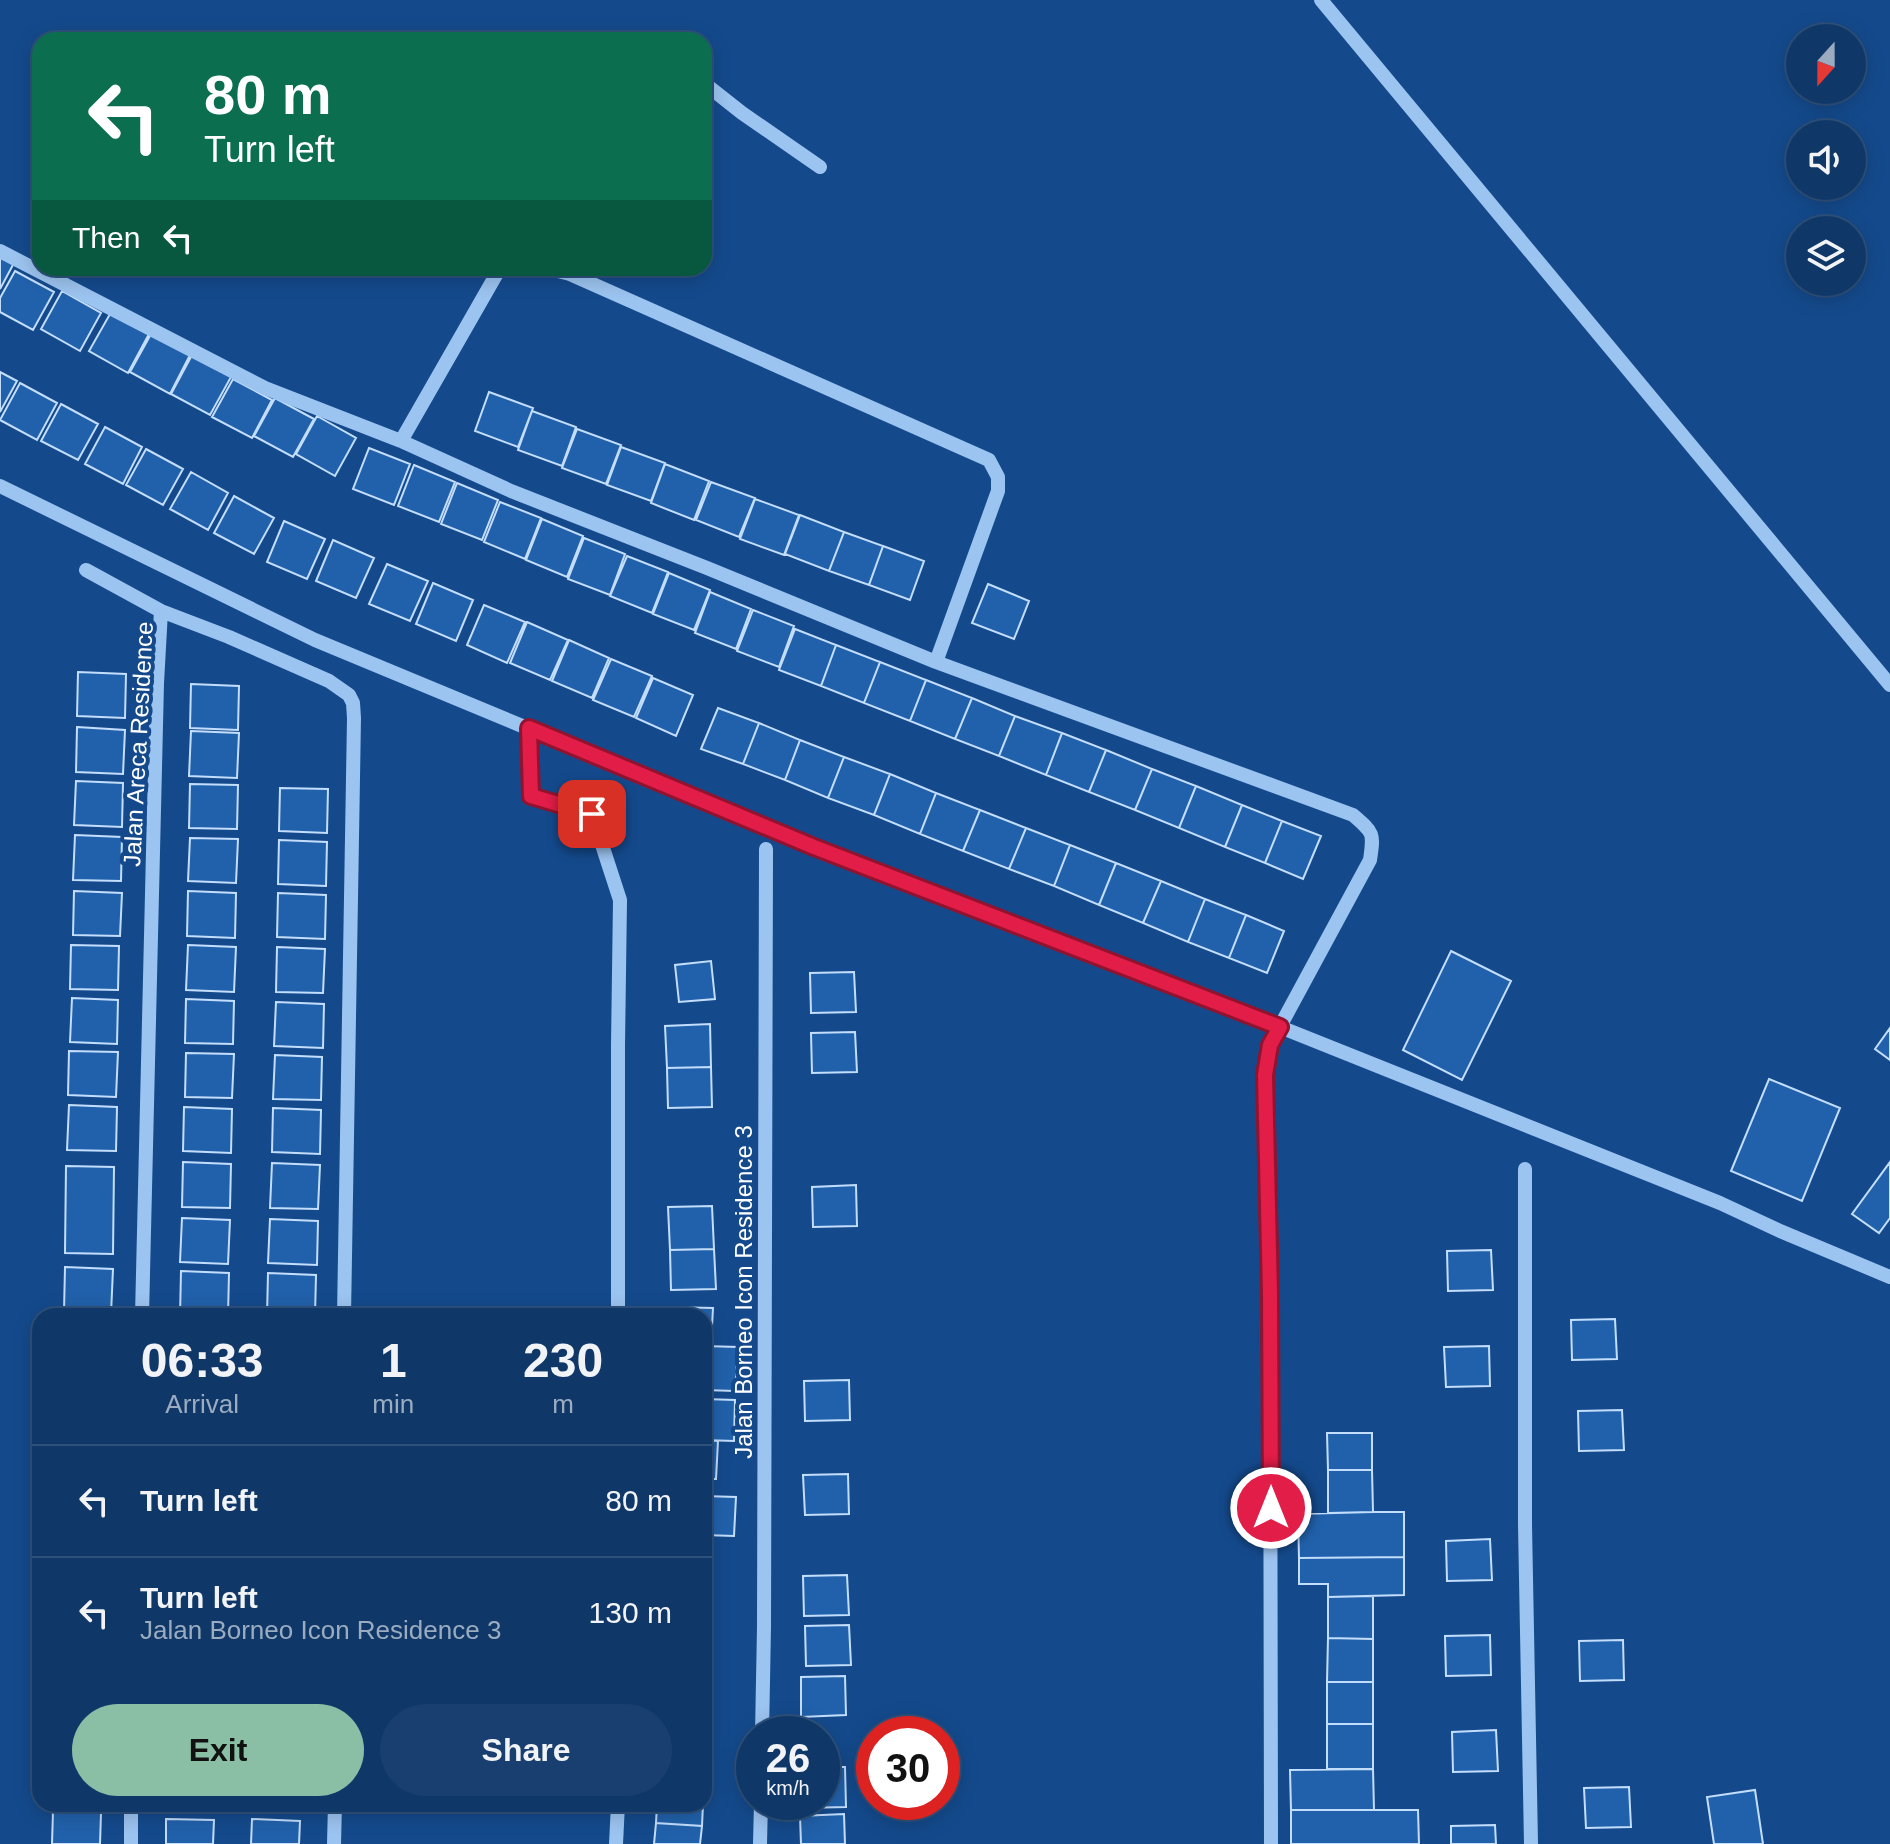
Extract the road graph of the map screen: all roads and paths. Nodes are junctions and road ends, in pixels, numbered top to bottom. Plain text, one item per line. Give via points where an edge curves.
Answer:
1 (1321, 0) edge
2 (712, 89) edge
3 (820, 167) dead end
4 (0, 251) edge
5 (32, 268) edge
6 (48, 276) edge
7 (495, 276) edge
8 (575, 276) edge
9 (401, 441) junction
10 (0, 486) edge
11 (86, 570) dead end
12 (161, 611) junction
13 (936, 662) junction
14 (1890, 685) edge
15 (529, 728) junction
16 (766, 849) dead end
17 (1280, 1027) junction
18 (1525, 1169) dead end
19 (1890, 1277) edge
20 (142, 1308) edge
21 (344, 1308) edge
22 (618, 1308) edge
23 (762, 1716) edge
24 (131, 1812) edge
25 (335, 1812) edge
26 (618, 1812) edge
27 (761, 1820) edge
28 (131, 1844) edge
29 (334, 1844) edge
30 (616, 1844) edge
31 (760, 1844) edge
32 (1271, 1844) edge
33 (1531, 1844) edge

1 - 14 street
2 - 3 street
4 - 5 street
6 - 9 street via 265,388
7 - 9 street
8 - 13 street via 989,460 998,491
9 - 13 street via 511,491
10 - 15 street via 315,640
11 - 12 street
12 - 20 street, Jalan Areca Residence
12 - 21 street, Jalan Areca Residence via 329,681 353,703
13 - 17 street via 1353,815 1370,830 1370,860
15 - 17 street via 828,853
15 - 22 street via 531,796 592,814 620,900
16 - 23 street, Jalan Borneo Icon Residence 3
17 - 19 street via 1720,1203
17 - 32 street via 1270,1045 1265,1075
18 - 33 street
24 - 28 street
25 - 29 street
26 - 30 street
27 - 31 street

